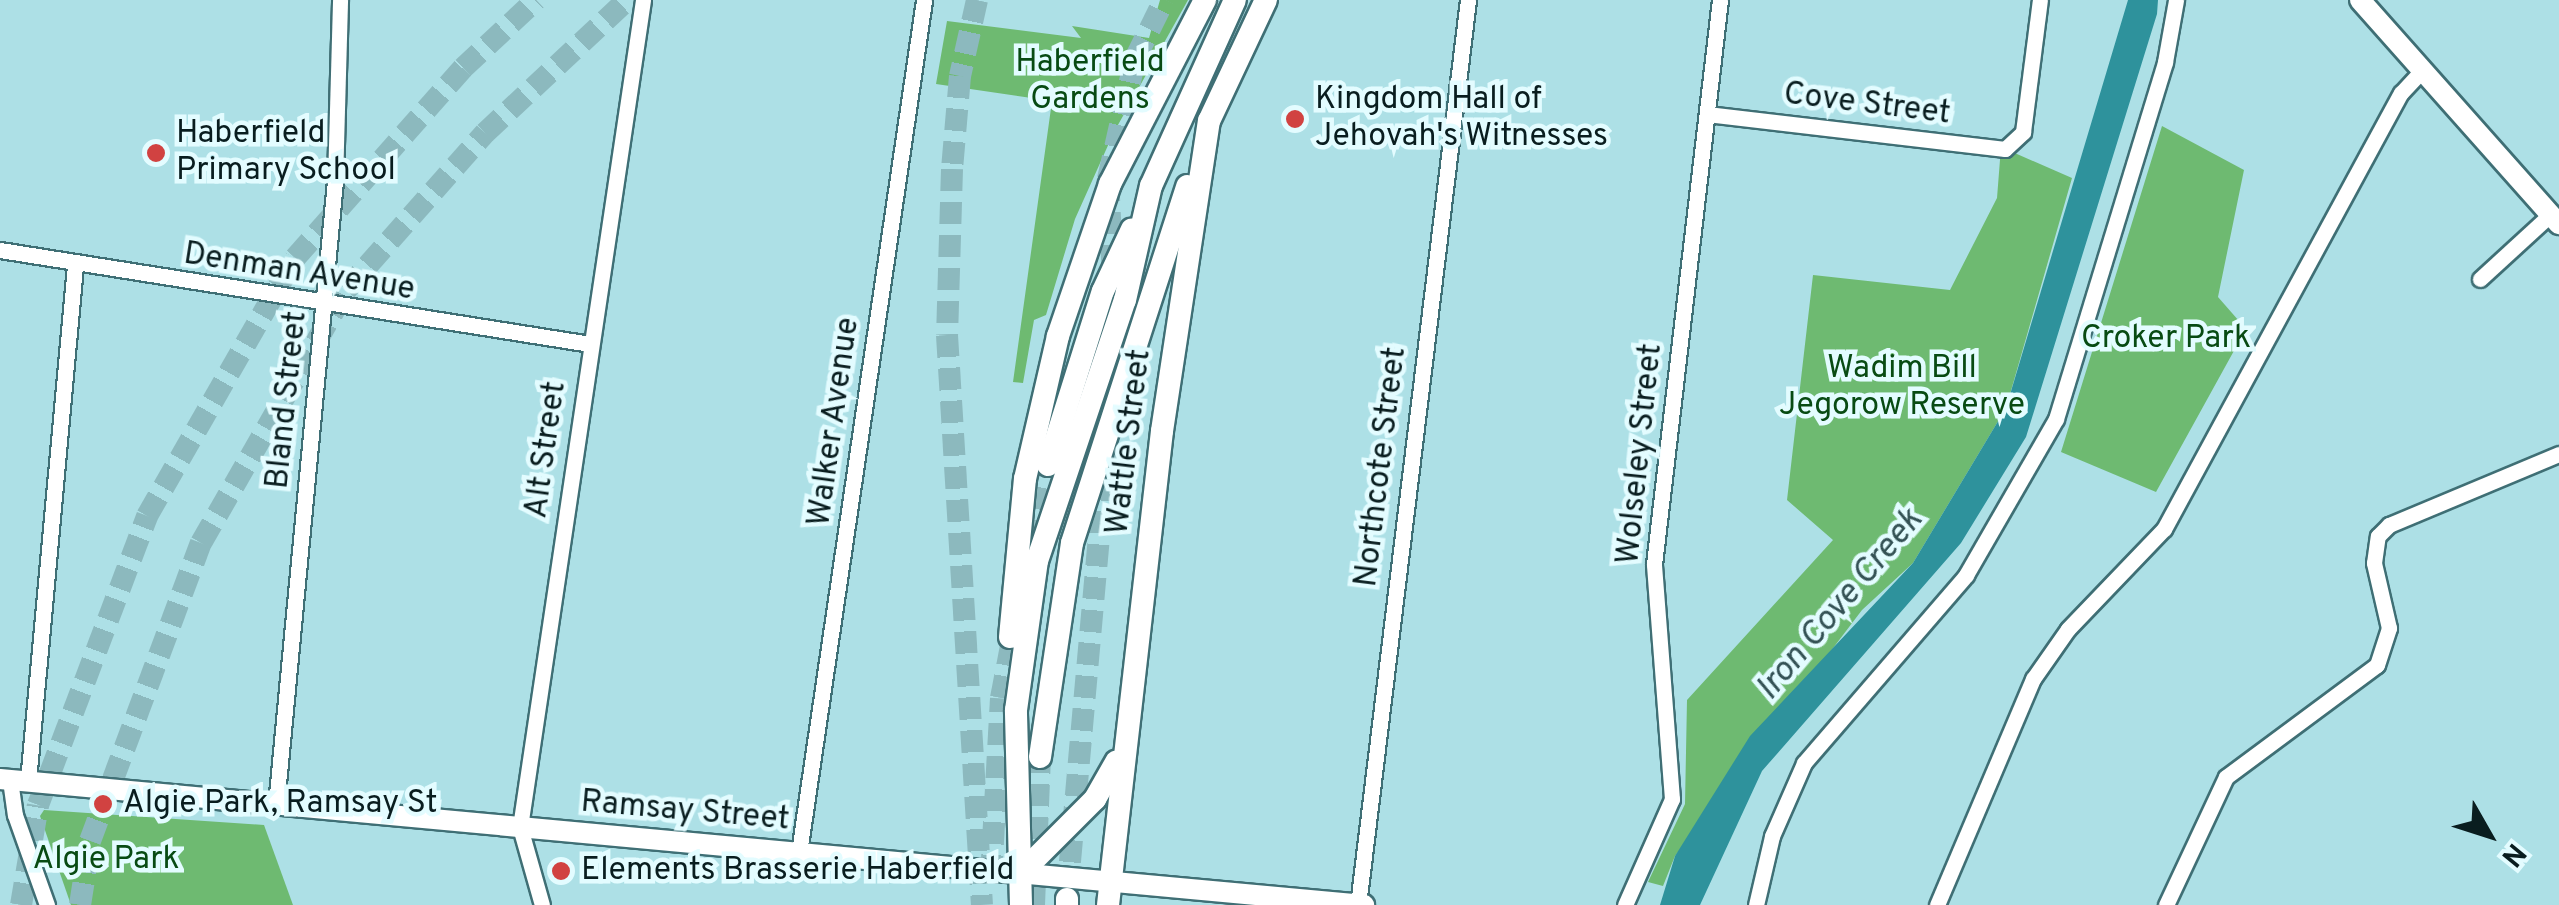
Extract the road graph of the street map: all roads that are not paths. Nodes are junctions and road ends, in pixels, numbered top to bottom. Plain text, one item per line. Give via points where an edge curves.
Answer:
1 (340, 0) edge
2 (643, 0) edge
3 (924, 0) edge
4 (1236, 0) edge
5 (1266, 0) edge
6 (1468, 0) edge
7 (1720, 0) edge
8 (2040, 0) edge
9 (2176, 0) edge
10 (2360, 0) edge
11 (1203, 2) edge
12 (2423, 69) junction
13 (1707, 114) junction
14 (1210, 122) junction
15 (1151, 186) junction
16 (2555, 219) edge
17 (0, 250) edge
18 (75, 266) junction
19 (2480, 280) dead end
20 (325, 305) junction
21 (590, 344) junction
22 (2559, 454) edge
23 (1048, 466) tunnel mouth
24 (1016, 710) junction
25 (1123, 745) junction
26 (1040, 757) tunnel mouth
27 (13, 780) edge
28 (276, 805) junction
29 (520, 826) junction
30 (799, 852) junction
31 (1021, 874) junction
32 (1109, 893) edge
33 (47, 905) edge
34 (542, 905) edge
35 (1021, 905) edge
36 (1361, 905) edge
37 (1626, 905) edge
38 (1756, 905) edge
39 (1937, 905) edge
40 (2166, 905) edge

1 - 20 street, Bland Street
2 - 21 street, Alt Street
3 - 30 street, Walker Avenue
4 - 15 highway, Wattle Street
5 - 14 highway, Wattle Street
6 - 36 street, Northcote Street
7 - 13 street, Wolseley Street
8 - 13 street, Cove Street via 2018,142 2005,148
9 - 38 street via 2164,62 2056,419 1966,575 1804,763 1772,836
10 - 12 main road
11 - 24 highway, Wattle Street via 1110,184 1058,336 1025,479 1009,656
12 - 16 main road
12 - 39 street via 2401,92 2164,529 2068,629 2033,679
13 - 37 street, Wolseley Street via 1654,564 1672,799
14 - 25 highway, Wattle Street via 1162,431 1136,700
14 - 26 highway via 1093,464 1055,631
15 - 23 highway via 1102,291
15 - 24 highway, Wattle Street via 1125,300 1037,562
16 - 19 street
17 - 18 street, Denman Avenue
18 - 20 street, Denman Avenue
18 - 27 street
20 - 21 street, Denman Avenue
20 - 28 street, Bland Street
21 - 29 street, Alt Street
22 - 40 street via 2390,525 2378,536 2374,563 2389,628 2377,664 2226,778
24 - 31 highway, Wattle Street
25 - 31 highway via 1096,799
25 - 32 highway, Wattle Street
27 - 28 main road, Ramsay Street
27 - 33 street via 15,815
28 - 29 main road, Ramsay Street
29 - 30 main road, Ramsay Street
29 - 34 street, Alt Street
30 - 31 main road, Ramsay Street
31 - 32 main road, Ramsay Street
31 - 35 highway, Wattle Street
32 - 36 main road, Ramsay Street

